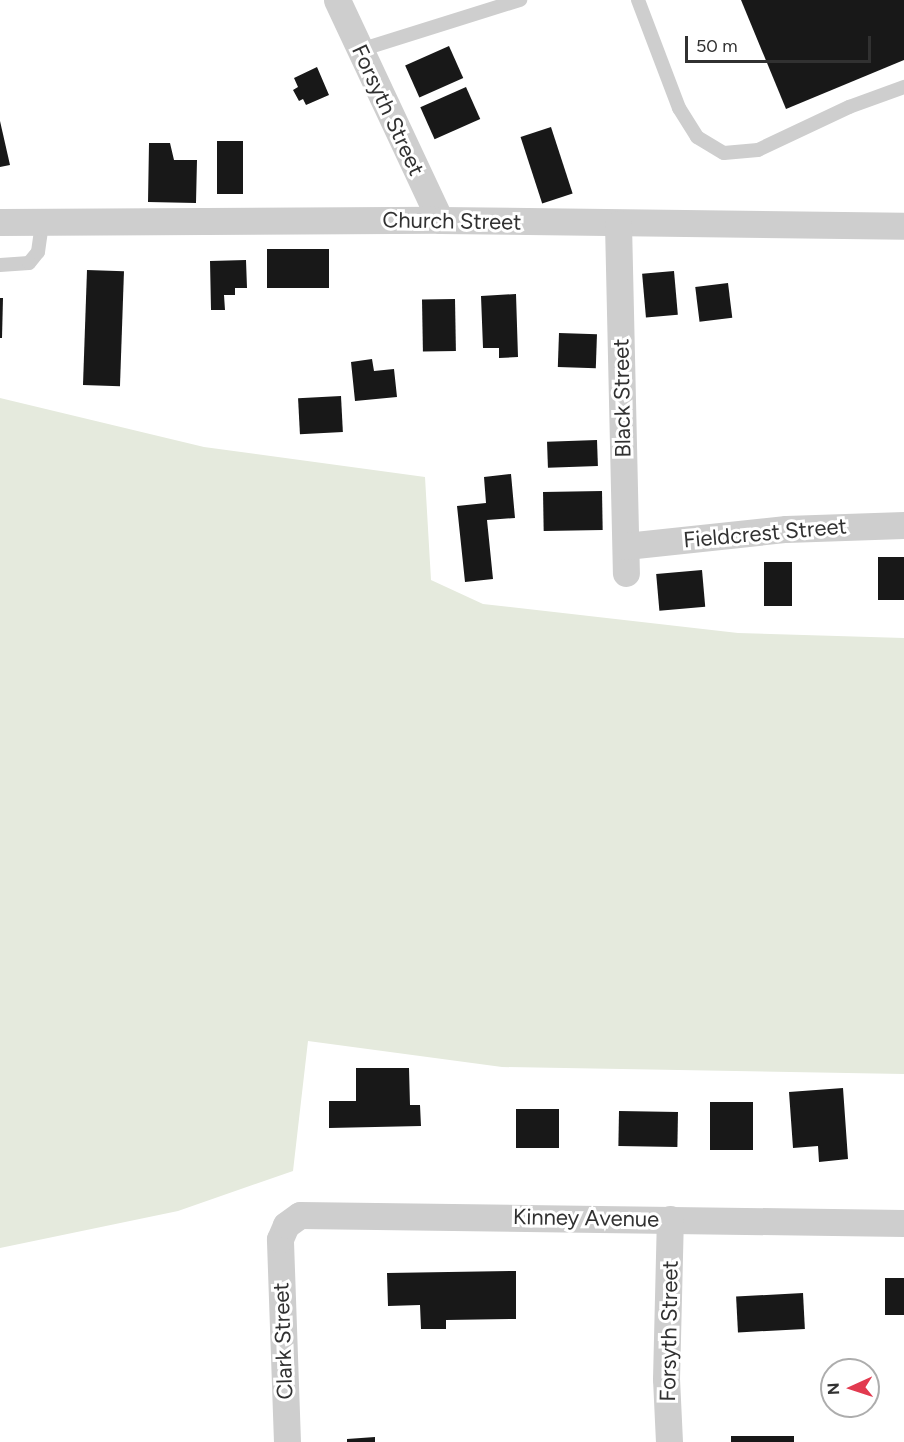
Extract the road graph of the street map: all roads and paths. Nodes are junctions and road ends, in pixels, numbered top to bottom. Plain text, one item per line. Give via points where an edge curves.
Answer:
1 (337, 0) edge
2 (520, 0) edge
3 (638, 0) edge
4 (360, 50) junction
5 (904, 87) edge
6 (440, 220) junction
7 (0, 222) edge
8 (42, 222) junction
9 (618, 224) junction
10 (904, 226) edge
11 (0, 265) edge
12 (904, 525) edge
13 (626, 546) junction
14 (626, 573) dead end
15 (670, 1219) junction
16 (904, 1223) edge
17 (280, 1239) joint
18 (287, 1442) edge
19 (669, 1442) edge

1 - 4 street, Forsyth Street
2 - 4 lane
3 - 5 lane via 680,108 697,137 724,153 758,150 849,106
4 - 6 street, Forsyth Street
6 - 8 street, Church Street
6 - 9 street, Church Street
7 - 8 street, Church Street
8 - 11 lane via 38,252 29,263
9 - 10 street, Church Street
9 - 13 street, Black Street
12 - 13 street, Fieldcrest Street via 786,529
13 - 14 street, Black Street
15 - 16 street, Kinney Avenue
15 - 17 street, Kinney Avenue via 331,1213 300,1215 286,1225
15 - 19 street, Forsyth Street via 666,1379
17 - 18 street, Clark Street

